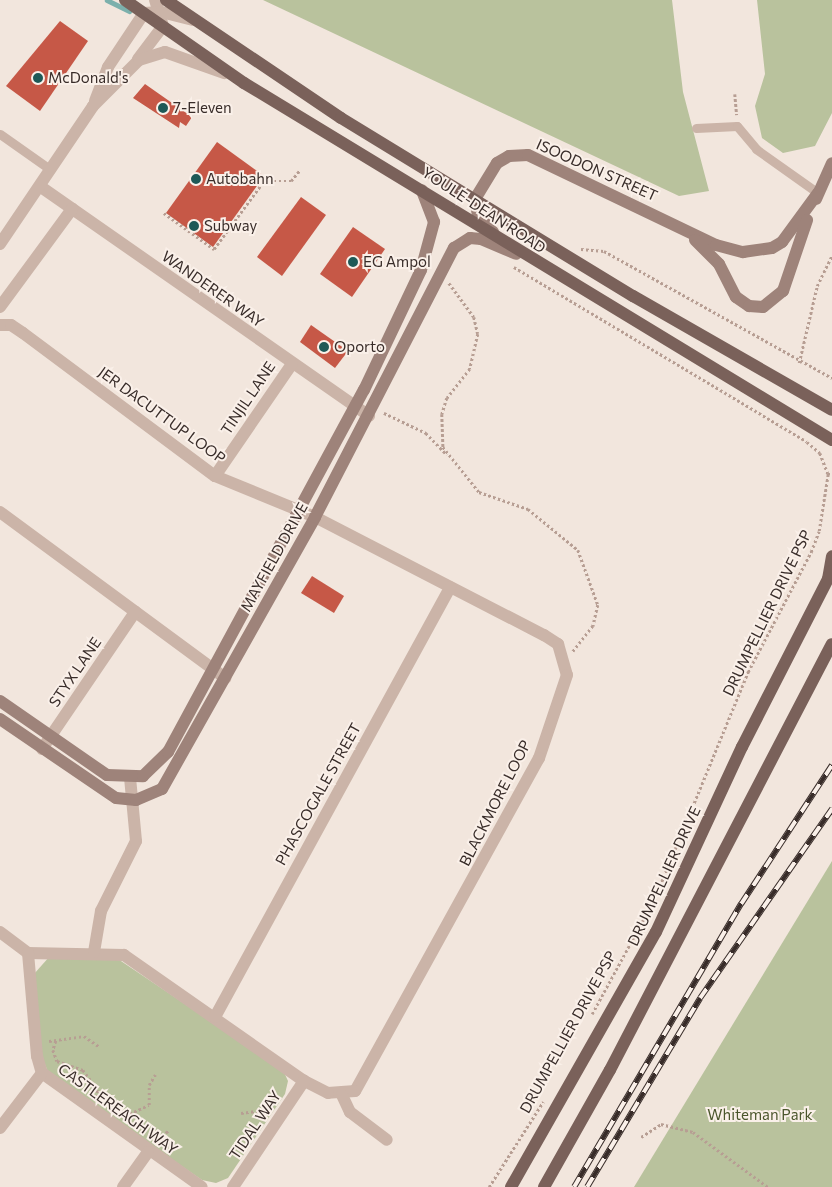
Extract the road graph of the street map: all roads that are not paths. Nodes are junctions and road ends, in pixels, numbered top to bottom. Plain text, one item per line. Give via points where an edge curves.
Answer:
1 (125, 0) edge
2 (155, 0) edge
3 (164, 6) edge
4 (144, 13) junction
5 (163, 26) junction
6 (133, 65) junction
7 (244, 83) junction
8 (93, 106) junction
9 (696, 128) dead end
10 (0, 134) edge
11 (832, 163) edge
12 (51, 170) junction
13 (41, 187) junction
14 (422, 190) junction
15 (818, 193) junction
16 (475, 199) junction
17 (72, 209) junction
18 (667, 219) junction
19 (497, 236) junction
20 (0, 244) edge
21 (535, 263) junction
22 (0, 307) edge
23 (1, 322) edge
24 (292, 364) junction
25 (812, 399) junction
26 (832, 402) edge
27 (355, 407) junction
28 (832, 410) edge
29 (368, 416) junction
30 (829, 440) edge
31 (215, 476) junction
32 (299, 510) junction
33 (0, 512) edge
34 (315, 517) junction
35 (832, 556) edge
36 (830, 575) edge
37 (450, 587) junction
38 (135, 612) junction
39 (832, 644) edge
40 (213, 669) junction
41 (225, 678) junction
42 (0, 701) edge
43 (0, 719) edge
44 (50, 737) junction
45 (42, 749) junction
46 (130, 778) junction
47 (133, 801) junction
48 (0, 932) edge
49 (28, 952) junction
50 (94, 952) junction
51 (215, 1017) junction
52 (42, 1072) junction
53 (304, 1082) junction
54 (342, 1095) junction
55 (0, 1128) edge
56 (387, 1140) dead end
57 (152, 1147) junction
58 (123, 1187) edge
59 (202, 1187) edge
60 (234, 1187) edge
61 (511, 1187) edge
62 (544, 1187) edge

1 - 4 main road, YOULE-DEAN ROAD
2 - 3 street
3 - 4 street
3 - 5 street
3 - 16 main road, YOULE-DEAN ROAD via 201,23 341,118
4 - 5 main road, YOULE-DEAN ROAD
4 - 8 street via 108,68
5 - 6 street
5 - 7 main road, YOULE-DEAN ROAD
6 - 7 street via 151,53 166,52
6 - 8 street
7 - 14 main road, YOULE-DEAN ROAD
8 - 12 street
9 - 15 lane via 737,126 756,149
10 - 12 lane
11 - 15 street, ISOODON STREET
12 - 13 street
13 - 17 street, WANDERER WAY
13 - 20 street
14 - 19 main road, YOULE-DEAN ROAD
14 - 27 street, MAYFIELD DRIVE via 434,222 432,244
15 - 18 street, ISOODON STREET via 794,230 763,250 728,249
15 - 18 street, ISOODON STREET via 783,291 763,307 749,306 736,297 707,250
16 - 18 street, ISOODON STREET via 496,163 528,155
16 - 19 street via 478,215
16 - 25 main road, YOULE-DEAN ROAD
17 - 22 street
17 - 24 street, WANDERER WAY
19 - 21 main road, YOULE-DEAN ROAD
21 - 29 street, MAYFIELD DRIVE via 481,240 470,238 454,248
21 - 30 main road, YOULE-DEAN ROAD
23 - 31 street, JER DACUTTUP LOOP via 23,334
24 - 27 street, WANDERER WAY
24 - 31 street, TINJIL LANE
25 - 26 main road
25 - 28 main road, YOULE-DEAN ROAD
27 - 29 street, WANDERER WAY
27 - 32 street, MAYFIELD DRIVE
29 - 34 street, MAYFIELD DRIVE
31 - 32 street, JER DACUTTUP LOOP
32 - 34 street, JER DACUTTUP LOOP
32 - 40 street, MAYFIELD DRIVE
33 - 38 street
34 - 37 street, BLACKMORE LOOP
34 - 41 street, MAYFIELD DRIVE
35 - 36 main road, DRUMPELLIER DRIVE
36 - 61 main road, DRUMPELLIER DRIVE via 742,747 656,932
37 - 51 street, PHASCOGALE STREET
37 - 54 street, BLACKMORE LOOP via 558,644 567,675 540,758 364,1082 355,1092
38 - 40 street
38 - 44 street, STYX LANE
39 - 62 main road via 610,1070
40 - 41 street
40 - 46 street, MAYFIELD DRIVE via 168,752 155,768
41 - 47 street, MAYFIELD DRIVE via 167,784 150,797
42 - 44 street
43 - 45 street
44 - 45 street, STYX LANE
44 - 46 street via 96,769
45 - 47 street via 100,789 126,802
46 - 47 street
47 - 50 street via 136,841 101,911
48 - 49 street
49 - 50 street
49 - 52 street, CASTLEREAGH WAY via 36,1056
50 - 51 street via 124,955
51 - 53 street
52 - 55 street
52 - 57 street, CASTLEREAGH WAY
53 - 54 street
53 - 60 street, TIDAL WAY
54 - 56 street via 350,1112
57 - 58 street
57 - 59 street, CASTLEREAGH WAY

